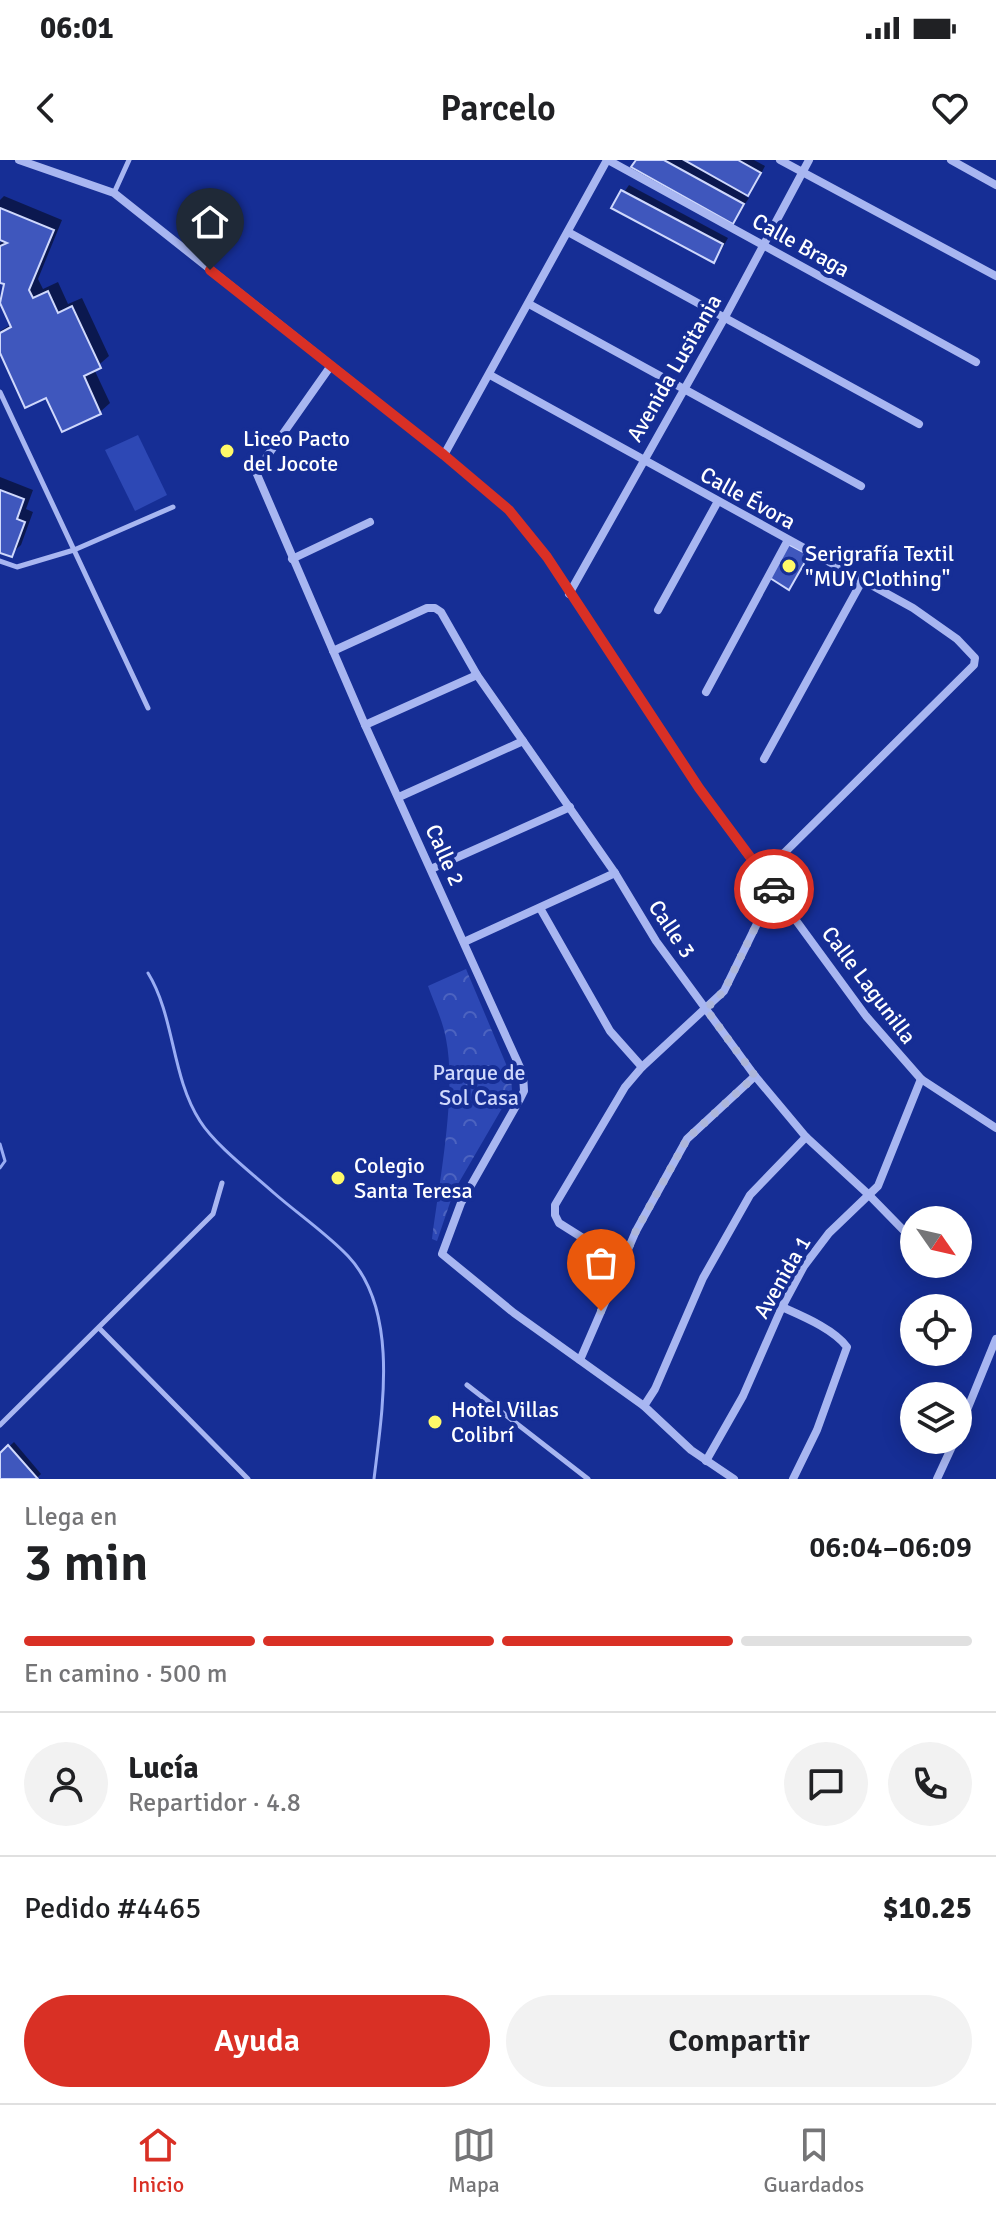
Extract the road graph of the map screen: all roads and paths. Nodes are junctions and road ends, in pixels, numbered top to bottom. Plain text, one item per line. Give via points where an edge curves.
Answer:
1 (19, 160) edge
2 (129, 160) edge
3 (608, 160) edge
4 (780, 160) edge
5 (809, 160) edge
6 (951, 160) edge
7 (802, 172) junction
8 (996, 185) edge
9 (114, 193) junction
10 (568, 232) junction
11 (765, 245) junction
12 (996, 276) edge
13 (529, 304) junction
14 (725, 317) junction
15 (976, 362) dead end
16 (330, 367) junction
17 (490, 375) junction
18 (685, 389) junction
19 (0, 392) edge
20 (919, 424) dead end
21 (444, 455) junction
22 (642, 460) junction
23 (861, 486) dead end
24 (717, 503) junction
25 (173, 507) dead end
26 (370, 522) dead end
27 (788, 540) junction
28 (74, 550) junction
29 (292, 559) junction
30 (0, 561) edge
31 (862, 581) junction
32 (569, 594) junction
33 (658, 610) dead end
34 (333, 651) junction
35 (477, 675) junction
36 (706, 692) dead end
37 (148, 708) dead end
38 (365, 725) junction
39 (523, 741) junction
40 (764, 759) dead end
41 (399, 797) junction
42 (570, 807) junction
43 (431, 869) junction
44 (615, 873) junction
45 (763, 874) junction
46 (774, 889) junction
47 (540, 908) junction
48 (464, 942) junction
49 (706, 1009) junction
50 (642, 1067) junction
51 (755, 1076) junction
52 (921, 1079) junction
53 (996, 1128) edge
54 (806, 1137) junction
55 (222, 1183) dead end
56 (869, 1195) junction
57 (900, 1227) edge
58 (621, 1262) junction
59 (782, 1307) junction
60 (99, 1328) junction
61 (996, 1339) edge
62 (580, 1360) junction
63 (467, 1385) dead end
64 (972, 1398) edge
65 (644, 1406) junction
66 (0, 1425) edge
67 (949, 1454) edge
68 (706, 1461) junction
69 (248, 1479) edge
70 (588, 1479) edge
71 (734, 1479) edge
72 (793, 1479) edge
73 (937, 1479) edge

1 - 9 street, Calle Lagunilla
2 - 9 lane
3 - 10 street
3 - 11 street, Calle Braga
4 - 7 street
5 - 7 street, Avenida Lusitania
6 - 8 street
7 - 11 street, Avenida Lusitania
7 - 12 street
9 - 16 street, Calle Lagunilla
10 - 13 street
10 - 14 street
11 - 14 street, Avenida Lusitania
11 - 15 street, Calle Braga
13 - 17 street
13 - 18 street
14 - 18 street, Avenida Lusitania
14 - 20 street
16 - 21 street, Calle Lagunilla
16 - 29 street, Calle 2 via 256,472
17 - 21 street
17 - 22 street, Calle Évora
18 - 22 street, Avenida Lusitania
18 - 23 street
19 - 28 lane
21 - 32 street, Calle Lagunilla via 509,510
22 - 24 street, Calle Évora
22 - 32 street, Avenida Lusitania
24 - 27 street, Calle Évora
24 - 33 street
25 - 28 lane
26 - 29 street
27 - 31 street, Calle Évora
27 - 36 street
28 - 30 lane via 17,567
28 - 37 lane
29 - 34 street, Calle 2
31 - 40 street
31 - 45 street, Calle Évora via 936,623 975,658 974,665
32 - 45 street, Calle Lagunilla
34 - 35 street, Calle 3 via 435,608
34 - 38 street, Calle 2
35 - 38 street
35 - 39 street, Calle 3
38 - 41 street, Calle 2
39 - 41 street
39 - 42 street, Calle 3
41 - 43 street, Calle 2
42 - 43 street
42 - 44 street, Calle 3
43 - 48 street, Calle 2
44 - 47 street
44 - 49 street, Calle 3
45 - 46 street, Calle Lagunilla
46 - 49 street via 724,991
46 - 52 street, Calle Lagunilla via 866,1016
47 - 48 street
47 - 50 street via 610,1031
48 - 62 street, Calle 2 via 523,1074 524,1091 461,1203 442,1254
49 - 50 street
49 - 51 street, Calle 3
50 - 58 street via 555,1205 559,1223
51 - 54 street, Calle 3
51 - 58 street via 687,1139
52 - 53 street, Calle Lagunilla
52 - 56 street, Avenida 1 via 878,1186
54 - 56 street, Calle 3
54 - 65 street via 750,1195 703,1278
55 - 60 lane via 213,1214
56 - 57 street, Calle 3
56 - 59 street, Avenida 1 via 815,1249
58 - 62 street
59 - 68 street, Avenida 1 via 743,1396
59 - 72 street via 844,1342 847,1352
60 - 66 lane
60 - 69 lane
61 - 64 street
62 - 65 street
63 - 70 lane
65 - 68 street
67 - 73 street
68 - 71 street

